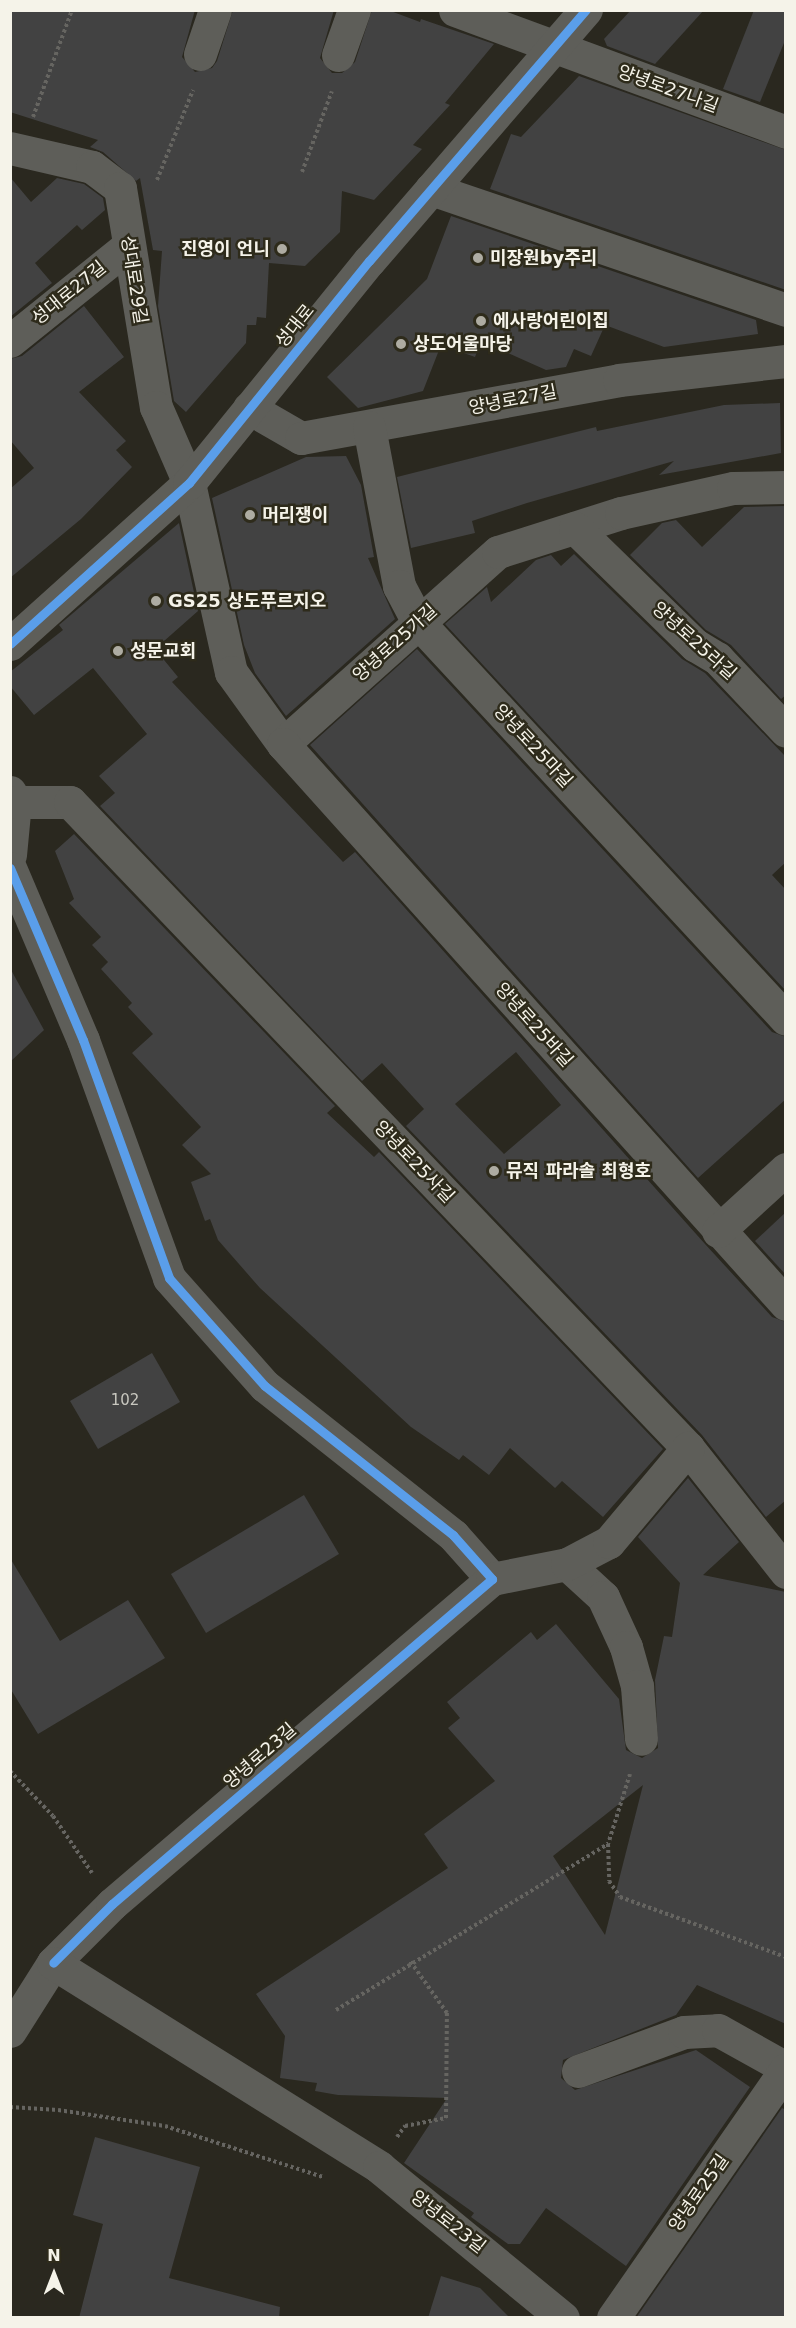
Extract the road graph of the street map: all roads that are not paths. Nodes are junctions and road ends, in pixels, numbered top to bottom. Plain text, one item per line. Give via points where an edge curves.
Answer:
1 (215, 10) edge
2 (354, 10) edge
3 (455, 10) edge
4 (586, 10) edge
5 (551, 46) junction
6 (200, 54) road end
7 (338, 55) road end
8 (786, 132) edge
9 (15, 149) edge
10 (431, 189) junction
11 (128, 246) junction
12 (786, 310) edge
13 (10, 341) edge
14 (786, 361) edge
15 (249, 408) junction
16 (369, 427) junction
17 (189, 483) junction
18 (786, 487) edge
19 (575, 528) junction
20 (418, 622) junction
21 (10, 644) edge
22 (786, 731) edge
23 (283, 744) junction
24 (13, 797) edge
25 (10, 855) edge
26 (10, 868) edge
27 (786, 1019) edge
28 (786, 1169) edge
29 (718, 1231) junction
30 (786, 1304) edge
31 (688, 1448) junction
32 (567, 1564) junction
33 (786, 1572) edge
34 (492, 1579) junction
35 (641, 1739) road end
36 (53, 1963) junction
37 (10, 2031) edge
38 (786, 2069) edge
39 (578, 2071) dead end
40 (563, 2318) edge
41 (613, 2318) edge

1 - 6 street
2 - 7 street
3 - 5 street, 양녕로27나길
4 - 5 street, 성대로
5 - 8 street, 양녕로27나길
5 - 10 street, 성대로
9 - 11 street, 성대로29길 via 92,167 120,188
10 - 12 street
10 - 15 street, 성대로
11 - 13 street, 성대로27길
11 - 17 street, 성대로29길 via 156,407
14 - 16 street, 양녕로27길 via 619,380
15 - 16 street, 양녕로27길 via 301,438
15 - 17 street, 성대로
16 - 20 street, 양녕로25마길 via 399,586
17 - 21 street, 성대로
17 - 23 street via 231,672
18 - 19 street, 양녕로25가길 via 733,488 621,513
19 - 20 street, 양녕로25가길 via 498,552
19 - 22 street, 양녕로25라길 via 695,645 717,658
20 - 23 street, 양녕로25가길
20 - 27 street, 양녕로25마길
23 - 29 street, 양녕로25바길
24 - 25 street
24 - 31 street, 양녕로25사길 via 70,802
26 - 34 street via 83,1041 170,1278 265,1386 453,1535
28 - 29 street
29 - 30 street, 양녕로25바길
31 - 32 street, 양녕로23길 via 609,1542
31 - 33 street, 양녕로25사길
32 - 34 street, 양녕로23길
32 - 35 street via 603,1597 626,1647 637,1686
34 - 36 street, 양녕로23길 via 112,1904
36 - 37 street, 양녕로23길
36 - 40 street, 양녕로23길 via 379,2167
38 - 39 street, 양녕로25길 via 718,2030 684,2032
38 - 41 street, 양녕로25길

